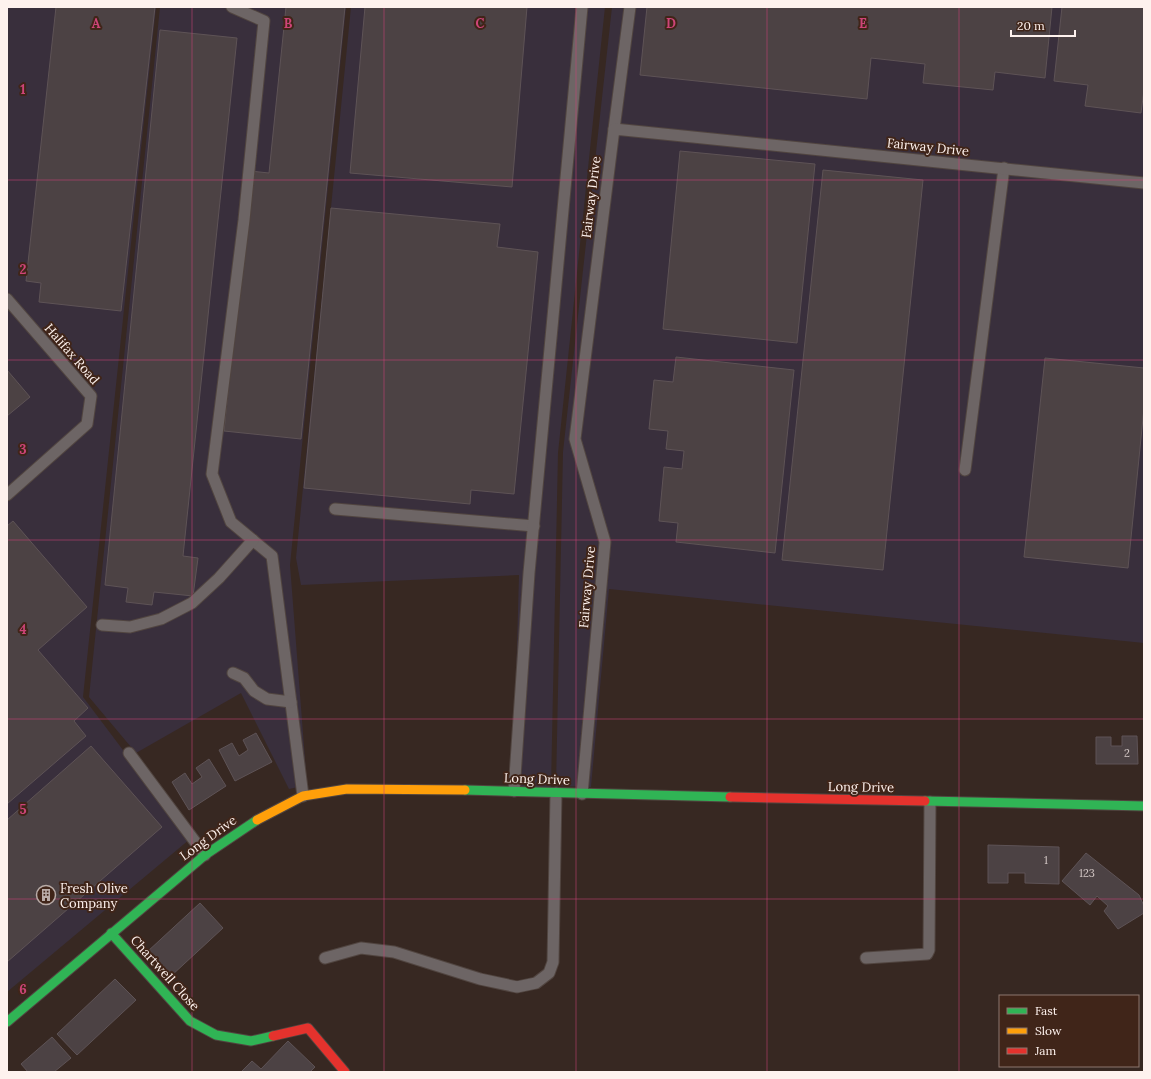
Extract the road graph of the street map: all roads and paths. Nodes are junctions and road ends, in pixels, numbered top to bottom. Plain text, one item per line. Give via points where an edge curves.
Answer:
1 (232, 7) edge
2 (582, 7) edge
3 (630, 7) edge
4 (614, 129) junction
5 (1004, 168) junction
6 (1144, 183) edge
7 (7, 299) edge
8 (965, 470) dead end
9 (7, 495) edge
10 (335, 509) dead end
11 (534, 526) junction
12 (253, 540) junction
13 (102, 625) dead end
14 (233, 673) dead end
15 (291, 702) junction
16 (129, 753) dead end
17 (514, 791) junction
18 (556, 793) junction
19 (582, 794) junction
20 (303, 796) junction
21 (930, 802) junction
22 (1144, 806) edge
23 (205, 855) junction
24 (111, 933) junction
25 (325, 958) dead end
26 (866, 958) dead end
27 (190, 1021) junction
28 (7, 1022) edge
29 (180, 1030) dead end
30 (345, 1072) edge

1 - 12 lane via 264,21 244,220 212,474 231,522
2 - 11 lane
3 - 4 lane
4 - 5 lane, Fairway Drive
4 - 19 lane, Fairway Drive via 575,439 605,542
5 - 6 lane, Fairway Drive
5 - 8 lane
7 - 9 lane, Halifax Road via 90,396 87,424
10 - 11 lane
11 - 17 lane
12 - 13 lane via 219,578 192,603 161,619 130,627
12 - 15 lane via 272,556
14 - 15 lane via 244,678 254,691 267,699
15 - 20 lane
16 - 23 lane
17 - 18 street, Long Drive
17 - 20 street, Long Drive via 347,789
18 - 19 street, Long Drive
18 - 25 lane via 554,962 549,973 536,983 517,987 488,981 381,950 361,948
19 - 21 street, Long Drive
20 - 23 street, Long Drive via 249,824
21 - 22 street, Long Drive
21 - 26 lane via 929,950 927,954
23 - 24 street, Long Drive
24 - 27 street, Chartwell Close
24 - 28 street, Long Drive
27 - 29 lane
27 - 30 street, Chartwell Close via 216,1035 251,1041 308,1028

